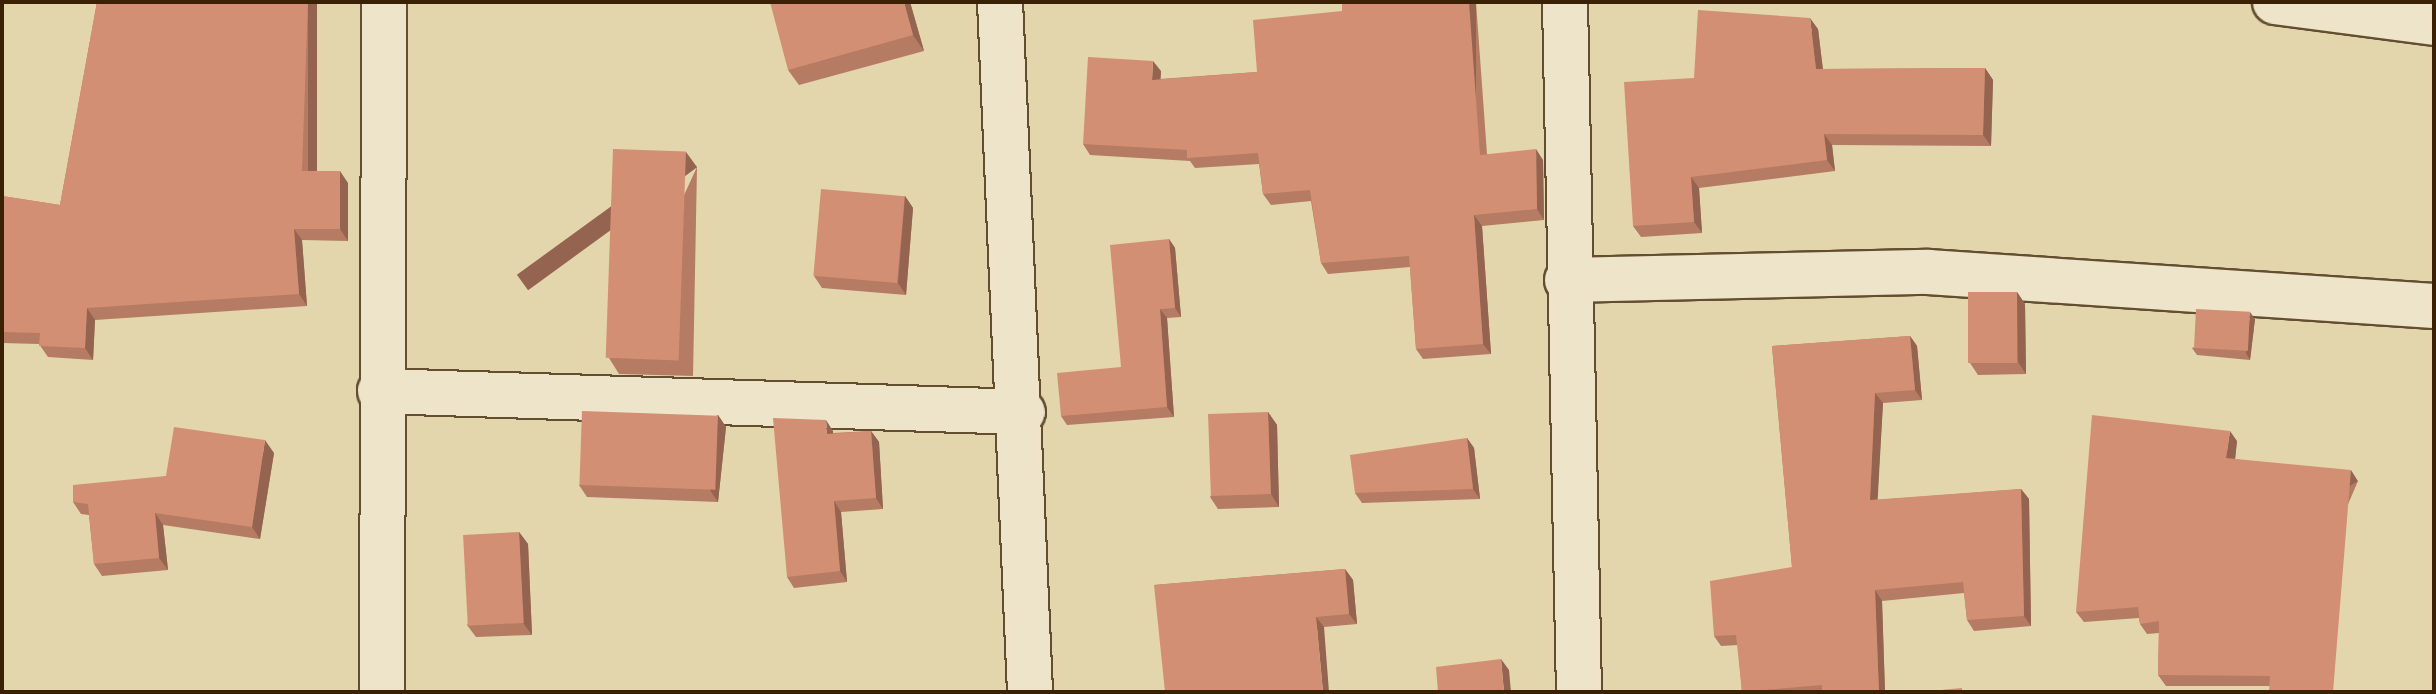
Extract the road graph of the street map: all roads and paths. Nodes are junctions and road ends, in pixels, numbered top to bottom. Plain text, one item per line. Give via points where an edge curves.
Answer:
1 (384, 2) edge
2 (1000, 2) edge
3 (1565, 2) edge
4 (2275, 2) edge
5 (2434, 23) edge
6 (1567, 280) junction
7 (2434, 306) edge
8 (380, 391) junction
9 (1023, 412) junction
10 (382, 692) edge
11 (1030, 692) edge
12 (1579, 692) edge

1 - 8 street
2 - 9 street
3 - 6 street
4 - 5 street
6 - 7 street via 1928,272
6 - 12 street
8 - 9 street
8 - 10 street
9 - 11 street

